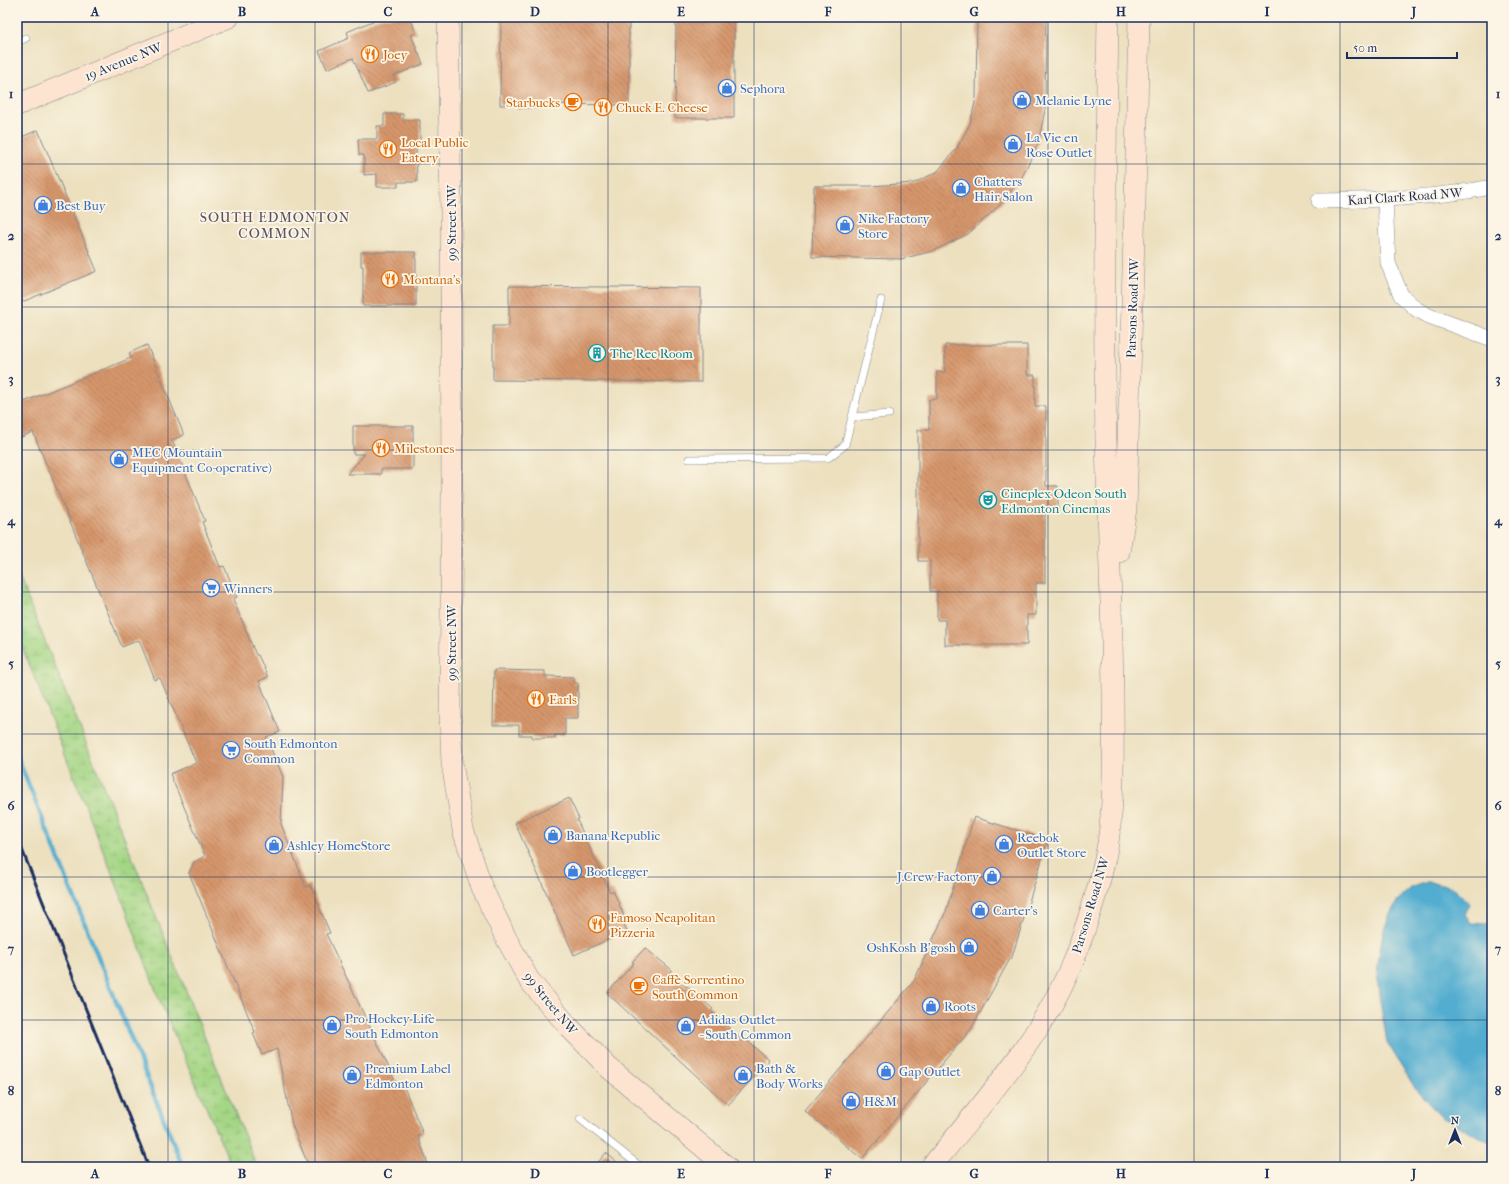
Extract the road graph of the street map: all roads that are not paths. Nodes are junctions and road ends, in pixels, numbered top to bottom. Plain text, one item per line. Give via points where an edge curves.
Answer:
1 (229, 17) edge
2 (448, 17) edge
3 (1108, 17) edge
4 (1138, 17) edge
5 (26, 38) dead end
6 (17, 42) edge
7 (17, 105) edge
8 (1492, 187) edge
9 (1385, 200) junction
10 (1318, 202) dead end
11 (881, 300) dead end
12 (1492, 339) edge
13 (889, 414) dead end
14 (853, 416) junction
15 (689, 459) dead end
16 (1112, 597) junction
17 (580, 1119) dead end
18 (642, 1167) edge
19 (727, 1167) edge
20 (931, 1167) edge

1 - 7 main road, 19 Avenue NW
2 - 19 main road, 99 Street NW via 452,491 450,714 452,763 463,830 482,888 529,980 568,1026 610,1068
3 - 16 main road, Parsons Road NW via 1106,421
4 - 16 main road, Parsons Road NW via 1136,194 1126,509
5 - 6 lane
8 - 9 street, Karl Clark Road NW via 1468,192
9 - 10 street, Karl Clark Road NW
9 - 12 street via 1388,263 1401,295 1416,309 1430,316
11 - 14 lane
13 - 14 lane
14 - 15 lane via 845,446 828,458
16 - 20 main road, Parsons Road NW via 1114,763 1108,843 1096,893 1056,1000 1027,1046
17 - 18 lane

